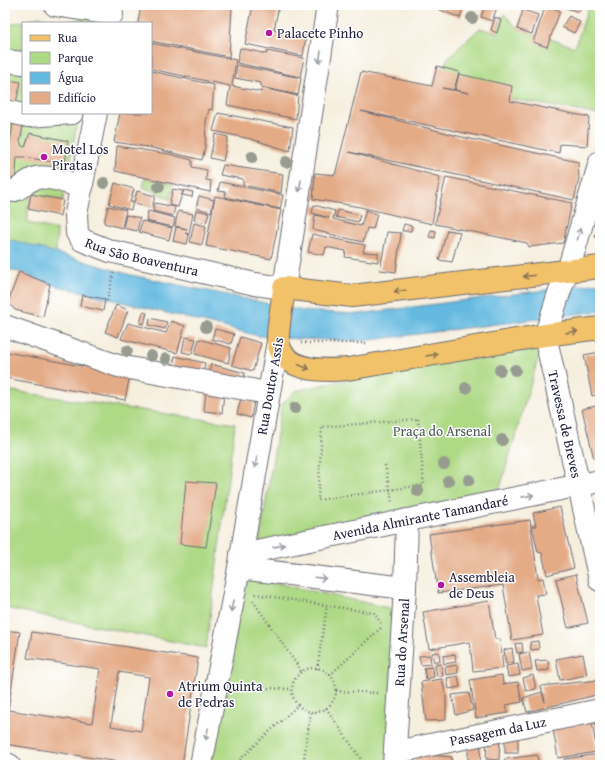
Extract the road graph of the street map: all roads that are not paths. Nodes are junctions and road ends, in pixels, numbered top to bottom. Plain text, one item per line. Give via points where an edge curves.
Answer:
1 (55, 5) edge
2 (328, 5) edge
3 (112, 14) edge
4 (5, 61) edge
5 (22, 63) edge
6 (5, 111) edge
7 (57, 114) edge
8 (96, 114) edge
9 (600, 162) edge
10 (82, 186) junction
11 (5, 191) edge
12 (600, 267) edge
13 (564, 278) junction
14 (283, 296) junction
15 (5, 326) edge
16 (600, 328) edge
17 (548, 329) junction
18 (278, 341) junction
19 (268, 393) junction
20 (600, 481) edge
21 (578, 486) junction
22 (407, 520) junction
23 (242, 572) junction
24 (600, 580) edge
25 (405, 588) junction
26 (600, 710) edge
27 (395, 758) edge
28 (5, 764) edge
29 (9, 765) edge
30 (201, 765) edge

1 - 3 street
2 -> 14 street, Rua Doutor Assis
4 - 5 street
6 - 7 street via 28,116
8 - 10 street, Rua São Boaventura
13 -> 9 street, Travessa de Breves
10 - 11 street via 46,177 34,178 23,187
10 - 14 street, Rua São Boaventura via 76,214 76,233 82,240 110,251 255,284
12 - 13 main road
13 -> 14 main road via 352,296
13 - 17 street, Travessa de Breves
14 - 18 main road, Rua Doutor Assis
15 - 19 street via 118,366
17 -> 16 main road
18 -> 17 main road via 283,354 293,362 314,370 325,371 348,369
17 - 21 street, Travessa de Breves
18 - 19 street, Rua Doutor Assis
19 -> 23 street, Rua Doutor Assis
20 - 21 street, Avenida Almirante Tamandaré
22 -> 21 street, Avenida Almirante Tamandaré
21 - 24 street, Travessa de Breves
23 -> 22 street, Avenida Almirante Tamandaré
22 - 25 street, Rua do Arsenal
23 -> 25 street
23 -> 30 street, Rua Doutor Assis
25 - 27 street, Rua do Arsenal
26 - 27 street, Passagem da Luz
28 - 29 street

